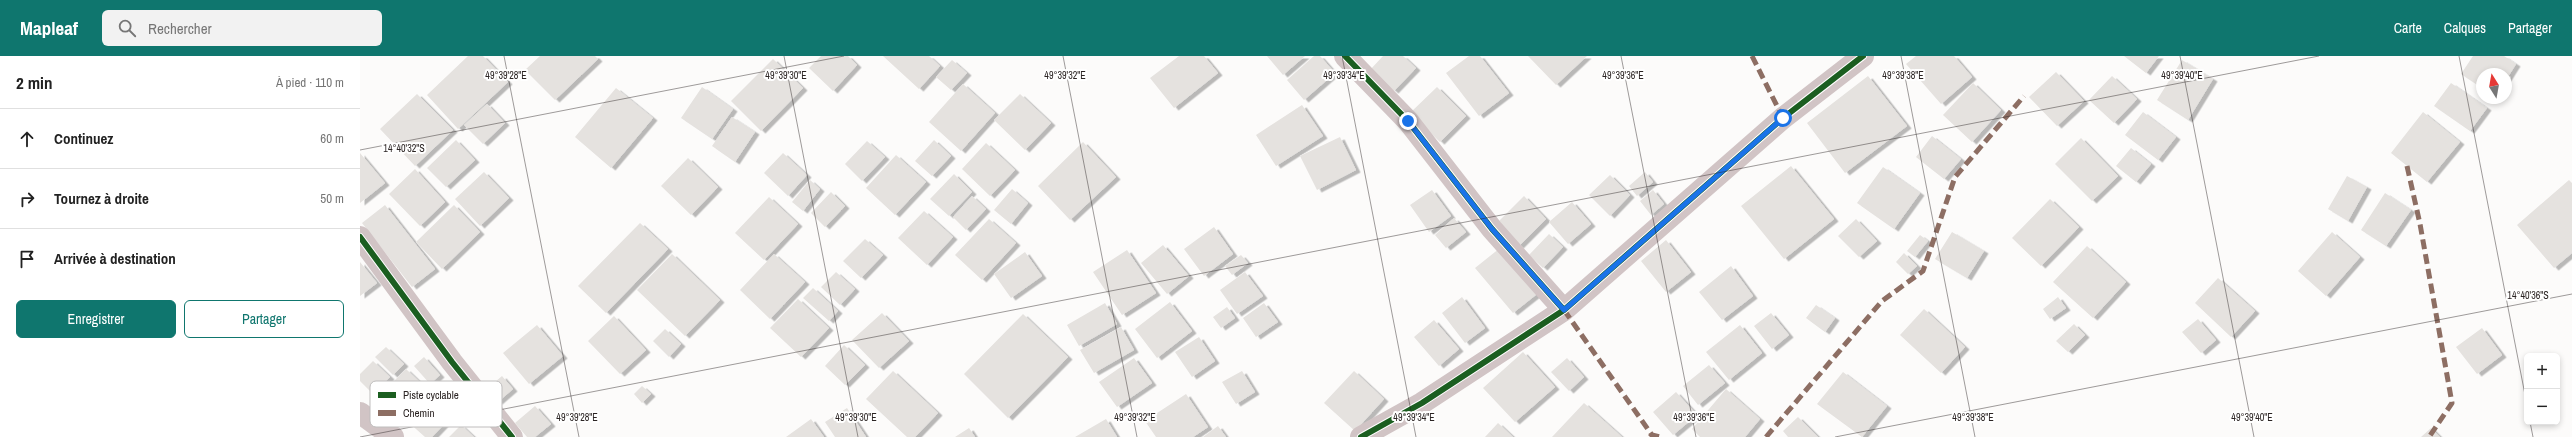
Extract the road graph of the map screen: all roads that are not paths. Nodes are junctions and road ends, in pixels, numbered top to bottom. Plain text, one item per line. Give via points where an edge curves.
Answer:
1 (1345, 56) edge
2 (1863, 56) edge
3 (360, 237) edge
4 (1564, 310) junction
5 (467, 381) edge
6 (360, 413) edge
7 (370, 420) edge
8 (502, 424) edge
9 (379, 427) edge
10 (393, 437) edge
11 (512, 437) edge
12 (1361, 437) edge

1 - 4 street via 1408,121 1492,229
2 - 4 street via 1783,118
3 - 5 street
4 - 12 street via 1422,403
6 - 7 street
8 - 11 street
9 - 10 street

